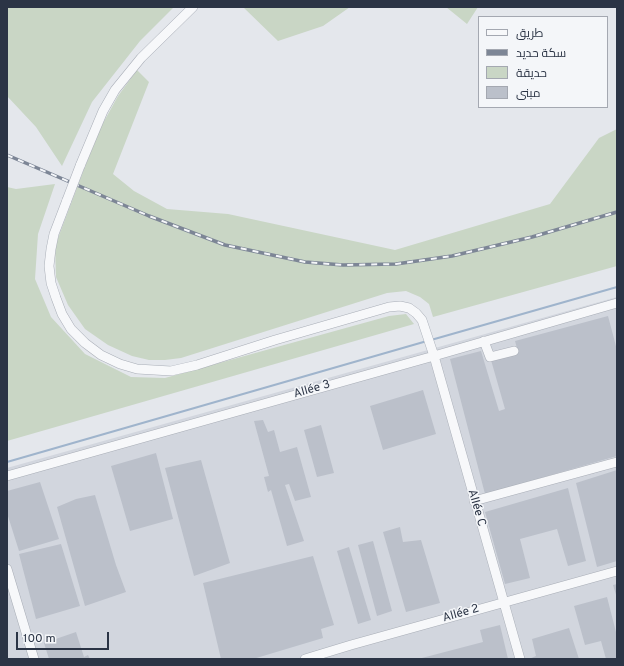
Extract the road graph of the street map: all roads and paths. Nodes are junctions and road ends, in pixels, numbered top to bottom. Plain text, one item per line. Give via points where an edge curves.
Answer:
1 (193, 7) edge
2 (617, 303) edge
3 (484, 342) junction
4 (514, 350) dead end
5 (433, 354) junction
6 (617, 462) edge
7 (7, 476) edge
8 (474, 502) junction
9 (7, 569) edge
10 (617, 571) edge
11 (504, 602) junction
12 (34, 659) edge
13 (305, 659) edge
14 (520, 659) edge

1 - 5 street, Allée C, bridge via 141,58 115,90 103,111 54,234 49,266 51,283 62,314 71,328 101,355 120,364 137,369 171,371 389,307 400,306 409,308 422,320
2 - 3 street, Allée 3
3 - 4 street via 490,357
3 - 5 street, Allée 3
5 - 7 street, Allée 3
5 - 8 street, Allée C
6 - 8 street
8 - 11 street, Allée C
9 - 12 street
10 - 11 street, Allée 2
11 - 13 street, Allée 2
11 - 14 street, Allée C

